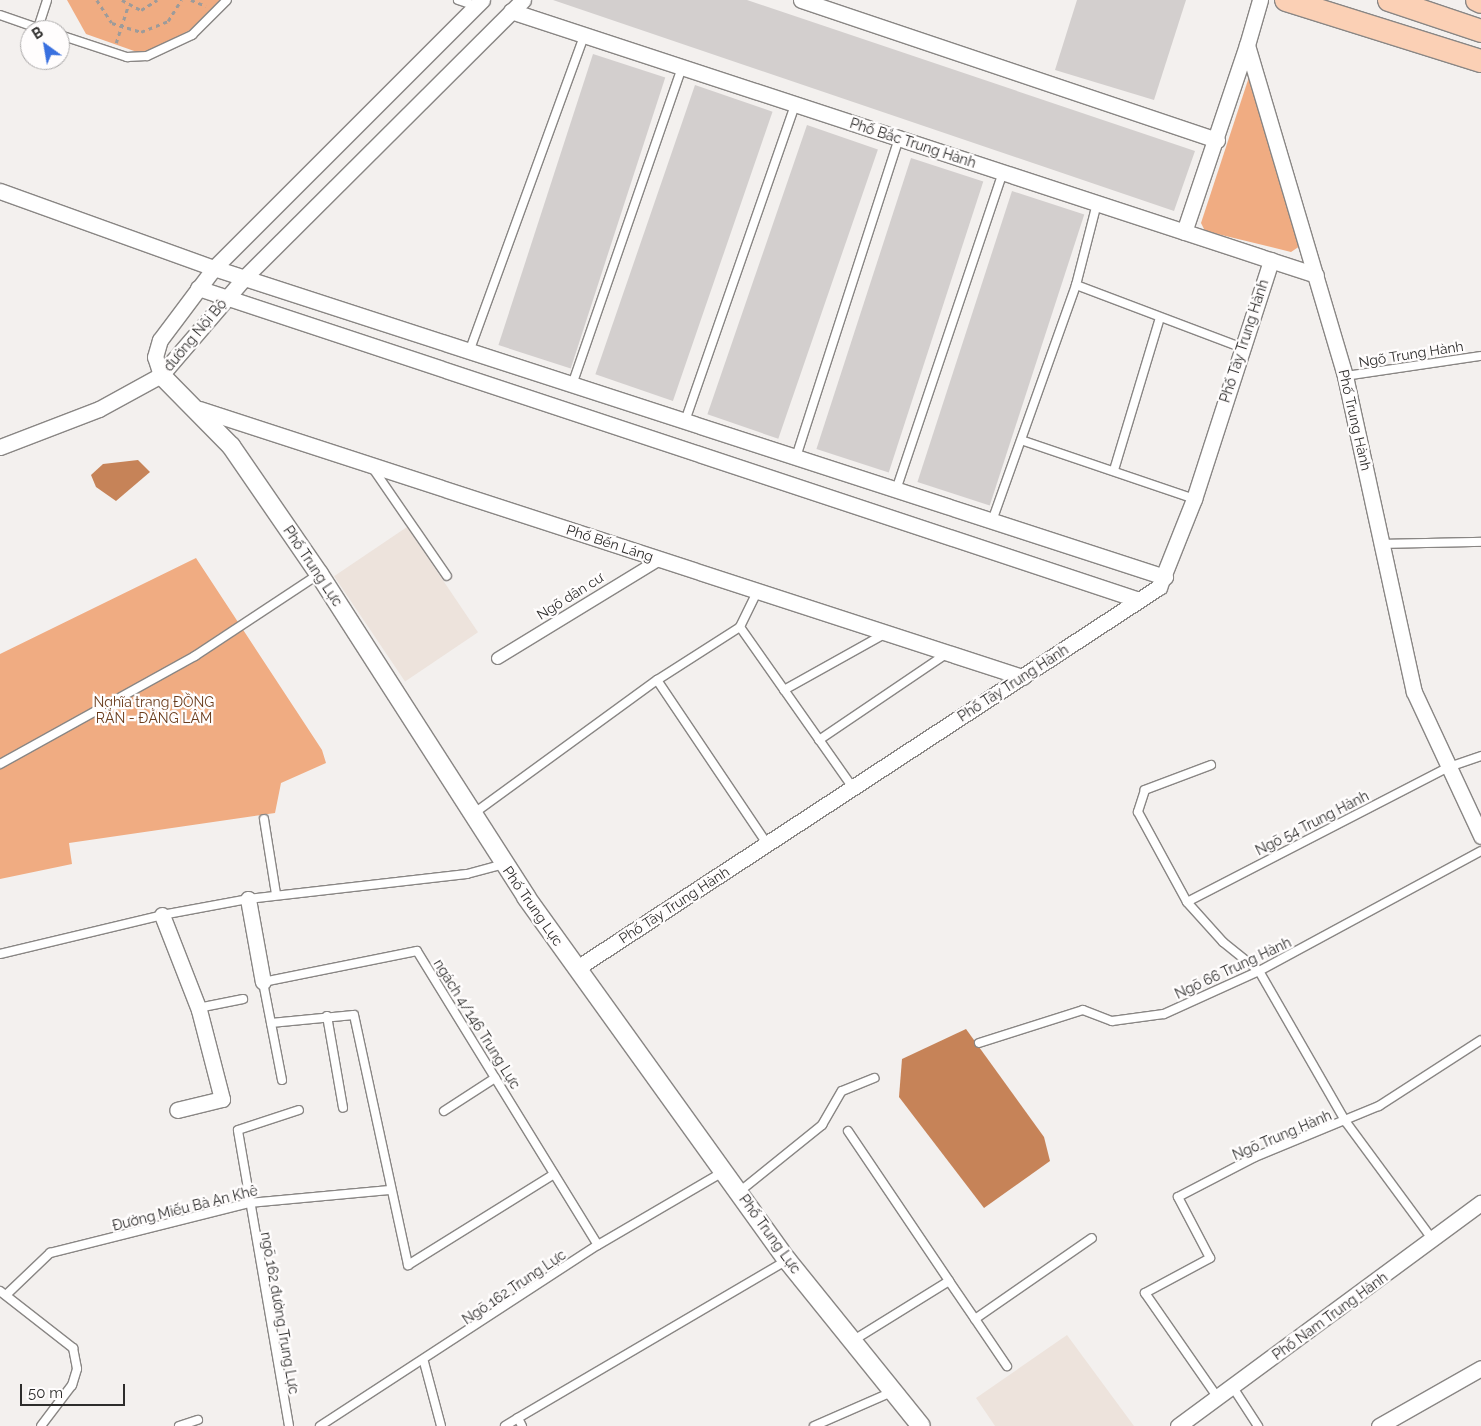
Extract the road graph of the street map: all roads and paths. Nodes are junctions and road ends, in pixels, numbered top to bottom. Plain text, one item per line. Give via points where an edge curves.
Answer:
1 (47, 0) edge
2 (97, 0) edge
3 (122, 0) edge
4 (156, 0) edge
5 (181, 0) edge
6 (191, 0) edge
7 (227, 0) edge
8 (458, 0) edge
9 (523, 0) edge
10 (801, 0) edge
11 (1260, 0) edge
12 (1286, 0) edge
13 (1389, 0) edge
14 (1476, 0) edge
15 (1481, 2) edge
16 (479, 3) edge
17 (128, 6) junction
18 (212, 9) dead end
19 (511, 11) junction
20 (0, 15) edge
21 (1435, 15) junction
22 (43, 20) edge
23 (20, 22) edge
24 (121, 28) junction
25 (1481, 31) edge
26 (584, 36) junction
27 (70, 39) edge
28 (115, 44) dead end
29 (1426, 44) junction
30 (1247, 45) junction
31 (1481, 61) edge
32 (682, 68) junction
33 (796, 105) junction
34 (899, 139) junction
35 (1217, 140) junction
36 (1003, 172) junction
37 (0, 191) edge
38 (1097, 203) junction
39 (1184, 232) junction
40 (1271, 260) junction
41 (214, 268) junction
42 (1316, 275) junction
43 (246, 276) junction
44 (1076, 285) junction
45 (198, 288) junction
46 (226, 297) junction
47 (1160, 318) junction
48 (1240, 347) junction
49 (469, 352) junction
50 (1481, 356) edge
51 (161, 375) junction
52 (1345, 376) junction
53 (572, 385) junction
54 (199, 409) junction
55 (685, 421) junction
56 (1024, 441) junction
57 (0, 447) edge
58 (796, 457) junction
59 (371, 465) junction
60 (1114, 470) junction
61 (896, 490) junction
62 (1194, 499) junction
63 (992, 521) junction
64 (1481, 542) edge
65 (1383, 544) junction
66 (659, 559) junction
67 (319, 574) junction
68 (447, 576) dead end
69 (1165, 577) junction
70 (757, 592) junction
71 (1139, 600) junction
72 (740, 627) junction
73 (884, 634) junction
74 (946, 654) junction
75 (497, 658) dead end
76 (1022, 677) junction
77 (656, 680) junction
78 (784, 690) junction
79 (819, 740) junction
80 (1481, 756) edge
81 (0, 764) edge
82 (1211, 765) dead end
83 (1449, 767) junction
84 (853, 788) junction
85 (474, 814) junction
86 (264, 819) dead end
87 (1481, 836) edge
88 (767, 844) junction
89 (1481, 851) edge
90 (504, 864) junction
91 (276, 894) junction
92 (248, 899) junction
93 (1187, 902) junction
94 (162, 915) junction
95 (0, 954) edge
96 (577, 968) junction
97 (1259, 971) junction
98 (263, 982) junction
99 (243, 1000) dead end
100 (198, 1008) junction
101 (327, 1016) junction
102 (271, 1023) junction
103 (1481, 1040) edge
104 (978, 1043) dead end
105 (495, 1078) junction
106 (874, 1078) dead end
107 (282, 1080) dead end
108 (343, 1108) dead end
109 (177, 1110) dead end
110 (299, 1110) dead end
111 (444, 1111) dead end
112 (1346, 1122) junction
113 (848, 1131) dead end
114 (723, 1172) junction
115 (554, 1174) junction
116 (389, 1190) junction
117 (740, 1192) junction
118 (250, 1203) junction
119 (1481, 1203) edge
120 (1092, 1238) dead end
121 (1434, 1240) junction
122 (598, 1246) junction
123 (787, 1260) junction
124 (949, 1281) junction
125 (3, 1293) edge
126 (975, 1319) junction
127 (854, 1340) junction
128 (424, 1362) junction
129 (1007, 1366) dead end
130 (1481, 1368) edge
131 (1232, 1386) junction
132 (892, 1392) junction
133 (1218, 1398) junction
134 (518, 1418) junction
135 (198, 1420) dead end
136 (41, 1426) edge
137 (179, 1426) edge
138 (289, 1426) edge
139 (320, 1426) edge
140 (441, 1426) edge
141 (505, 1426) edge
142 (522, 1426) edge
143 (814, 1426) edge
144 (921, 1426) edge
145 (1178, 1426) edge
146 (1258, 1426) edge
147 (1379, 1426) edge

1 - 22 lane
2 - 24 path via 102,12
3 - 17 path
4 - 17 path via 142,10
5 - 24 path via 168,21 155,29 141,32
6 - 18 path
7 - 27 lane via 192,35 147,56 127,57
8 - 16 lane
9 - 19 street, đường Nội Bộ
10 - 35 street
11 - 30 street
12 - 29 main road
13 - 21 main road
14 - 15 main road
16 - 41 street, đường Nội Bộ
17 - 24 path
19 - 26 street, Phố Bắc Trung Hành
19 - 43 street, đường Nội Bộ
20 - 23 lane
21 - 25 main road
21 - 29 main road
24 - 28 path
26 - 32 street, Phố Bắc Trung Hành
26 - 49 lane
29 - 31 main road
30 - 35 street
30 - 42 street, Phố Trung Hành
32 - 33 street, Phố Bắc Trung Hành
32 - 53 lane
33 - 34 street, Phố Bắc Trung Hành
33 - 55 lane
34 - 36 street, Phố Bắc Trung Hành
34 - 58 lane
35 - 39 street
36 - 38 street, Phố Bắc Trung Hành
36 - 61 lane
37 - 41 street
38 - 39 street, Phố Bắc Trung Hành
38 - 44 lane
39 - 40 street, Phố Bắc Trung Hành
40 - 42 street, Phố Bắc Trung Hành
40 - 48 street, Phố Tây Trung Hành
41 - 43 street
41 - 45 street, đường Nội Bộ
42 - 52 street, Phố Trung Hành
43 - 46 street, đường Nội Bộ
43 - 49 street
44 - 47 lane
44 - 56 lane
45 - 46 street
45 - 51 street, đường Nội Bộ via 160,340 155,357
46 - 51 street, đường Nội Bộ
46 - 71 street
47 - 48 lane
47 - 60 lane
48 - 62 street, Phố Tây Trung Hành
49 - 53 street
50 - 52 lane, Ngõ Trung Hành
51 - 54 street, Phố Trung Lực
51 - 57 street via 99,409
52 - 65 street, Phố Trung Hành
53 - 55 street
54 - 59 street, Phố Bến Láng
54 - 67 street, Phố Trung Lực via 231,446
55 - 58 street
56 - 60 lane
56 - 63 lane
58 - 61 street
59 - 66 street, Phố Bến Láng
59 - 68 lane
60 - 62 lane
61 - 63 street
62 - 69 street, Phố Tây Trung Hành
63 - 69 street
64 - 65 lane
65 - 83 street, Phố Trung Hành via 1414,692
66 - 70 street, Phố Bến Láng
66 - 75 street, Ngõ dân cư
67 - 81 lane via 195,656
67 - 85 street, Phố Trung Lực
69 - 71 street, Phố Tây Trung Hành via 1160,587
70 - 72 lane
70 - 73 street, Phố Bến Láng
71 - 76 street, Phố Tây Trung Hành
72 - 77 lane
72 - 78 lane
73 - 74 street, Phố Bến Láng
73 - 78 lane
74 - 76 street, Phố Bến Láng
74 - 79 lane
76 - 84 street, Phố Tây Trung Hành
77 - 85 lane
77 - 88 lane
78 - 79 lane
79 - 84 lane
80 - 83 lane, Ngõ 54 Trung Hành
82 - 93 lane via 1145,790 1138,800 1138,812
83 - 87 street, Phố Trung Hành
83 - 93 lane, Ngõ 54 Trung Hành
84 - 88 street, Phố Tây Trung Hành
85 - 90 street, Phố Trung Lực
86 - 91 lane
88 - 96 street, Phố Tây Trung Hành
89 - 97 lane, Ngõ 66 Trung Hành
90 - 91 lane via 467,874
90 - 96 street, Phố Trung Lực
91 - 92 lane
92 - 94 lane
92 - 98 street
93 - 97 lane via 1223,942
94 - 95 lane
94 - 100 street
96 - 114 street, Phố Trung Lực
97 - 104 lane, Ngõ 66 Trung Hành via 1164,1014 1112,1021 1083,1010
97 - 112 lane
98 - 102 lane
98 - 105 lane, ngách 4/146 Trung Lực via 417,951
99 - 100 lane
100 - 109 street via 222,1099
101 - 102 lane
101 - 108 lane
101 - 116 lane via 349,1013 357,1022
102 - 107 lane
103 - 112 lane, Ngõ Trung Hành via 1443,1068
105 - 111 lane
105 - 115 lane, ngách 4/146 Trung Lực
106 - 117 lane via 842,1091 822,1125
110 - 118 lane, ngõ 162 đường Trung Lực via 238,1130
112 - 121 lane
112 - 133 lane, Ngõ Trung Hành via 1255,1157 1178,1197 1210,1258 1184,1276 1145,1293
113 - 124 lane
114 - 117 street, Phố Trung Lực
114 - 122 lane, Ngõ 162 Trung Lực
115 - 116 lane via 408,1265
115 - 122 lane, ngách 4/146 Trung Lực
116 - 118 lane, Đường Miếu Bà An Khê
117 - 123 street, Phố Trung Lực
118 - 125 lane, Đường Miếu Bà An Khê via 50,1253
118 - 138 lane, ngõ 162 đường Trung Lực
119 - 121 street, Phố Nam Trung Hành
120 - 126 lane
121 - 131 street, Phố Nam Trung Hành
122 - 128 lane, Ngõ 162 Trung Lực
123 - 127 street, Phố Trung Lực
123 - 134 lane
124 - 126 lane
124 - 127 lane
125 - 136 lane via 73,1348 77,1369 72,1385
126 - 129 lane
127 - 132 street, Phố Trung Lực
128 - 139 lane, Ngõ 162 Trung Lực
128 - 140 lane
130 - 147 street
131 - 133 street, Phố Nam Trung Hành
131 - 146 lane
132 - 143 lane
132 - 144 street, Phố Trung Lực
133 - 145 street, Phố Nam Trung Hành
134 - 141 lane
134 - 142 lane
135 - 137 lane

